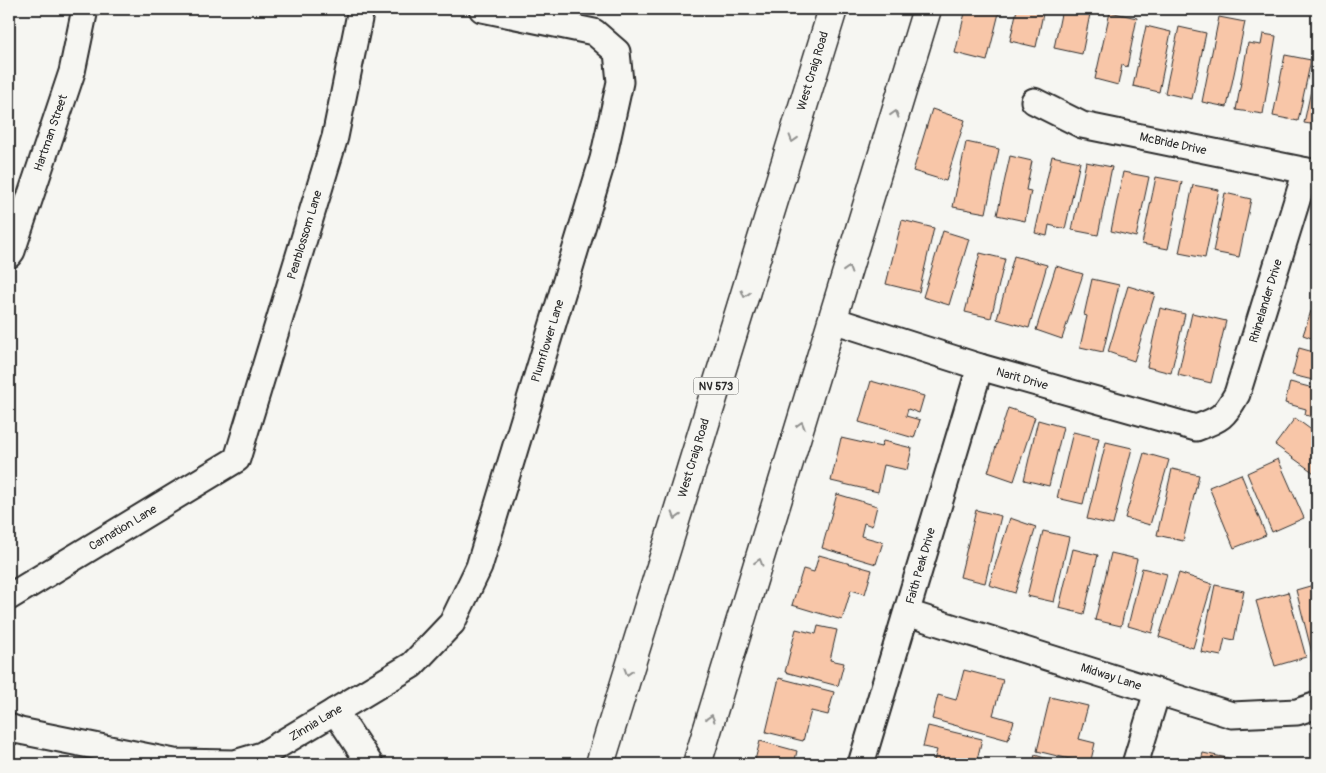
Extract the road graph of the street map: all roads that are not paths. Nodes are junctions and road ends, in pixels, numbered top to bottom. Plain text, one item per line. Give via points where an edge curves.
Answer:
1 (85, 9) edge
2 (361, 9) edge
3 (482, 9) edge
4 (833, 9) edge
5 (927, 9) edge
6 (1034, 102) dead end
7 (1312, 172) edge
8 (9, 255) edge
9 (833, 320) junction
10 (980, 367) junction
11 (1213, 422) joint
12 (237, 459) joint
13 (9, 597) edge
14 (907, 612) junction
15 (452, 623) joint
16 (1158, 692) junction
17 (1317, 705) edge
18 (336, 711) junction
19 (9, 727) edge
20 (370, 764) edge
21 (600, 764) edge
22 (697, 764) edge
23 (861, 764) edge
24 (1135, 764) edge

1 - 8 street, Hartman Street via 72,72
2 - 12 street, Pearblossom Lane via 335,137
3 - 15 street, Plumflower Lane via 594,32 617,52 620,82 603,159 480,567
4 -> 21 main road, West Craig Road / NV 573
9 -> 5 main road
6 - 7 street, McBride Drive via 1082,125
7 - 11 street, Rhinelander Drive via 1237,394 1227,412
9 - 10 street, Narit Drive
22 -> 9 main road
10 - 11 street, Narit Drive via 1196,428
10 - 14 street, Faith Peak Drive
12 - 13 street, Carnation Lane
14 - 16 street, Midway Lane
14 - 23 street, Faith Peak Drive
15 - 18 street, Zinnia Lane via 412,665
16 - 17 street, Midway Lane via 1232,715 1297,712
16 - 24 street
18 - 19 street, Zinnia Lane via 262,755 235,763 174,762
18 - 20 street

